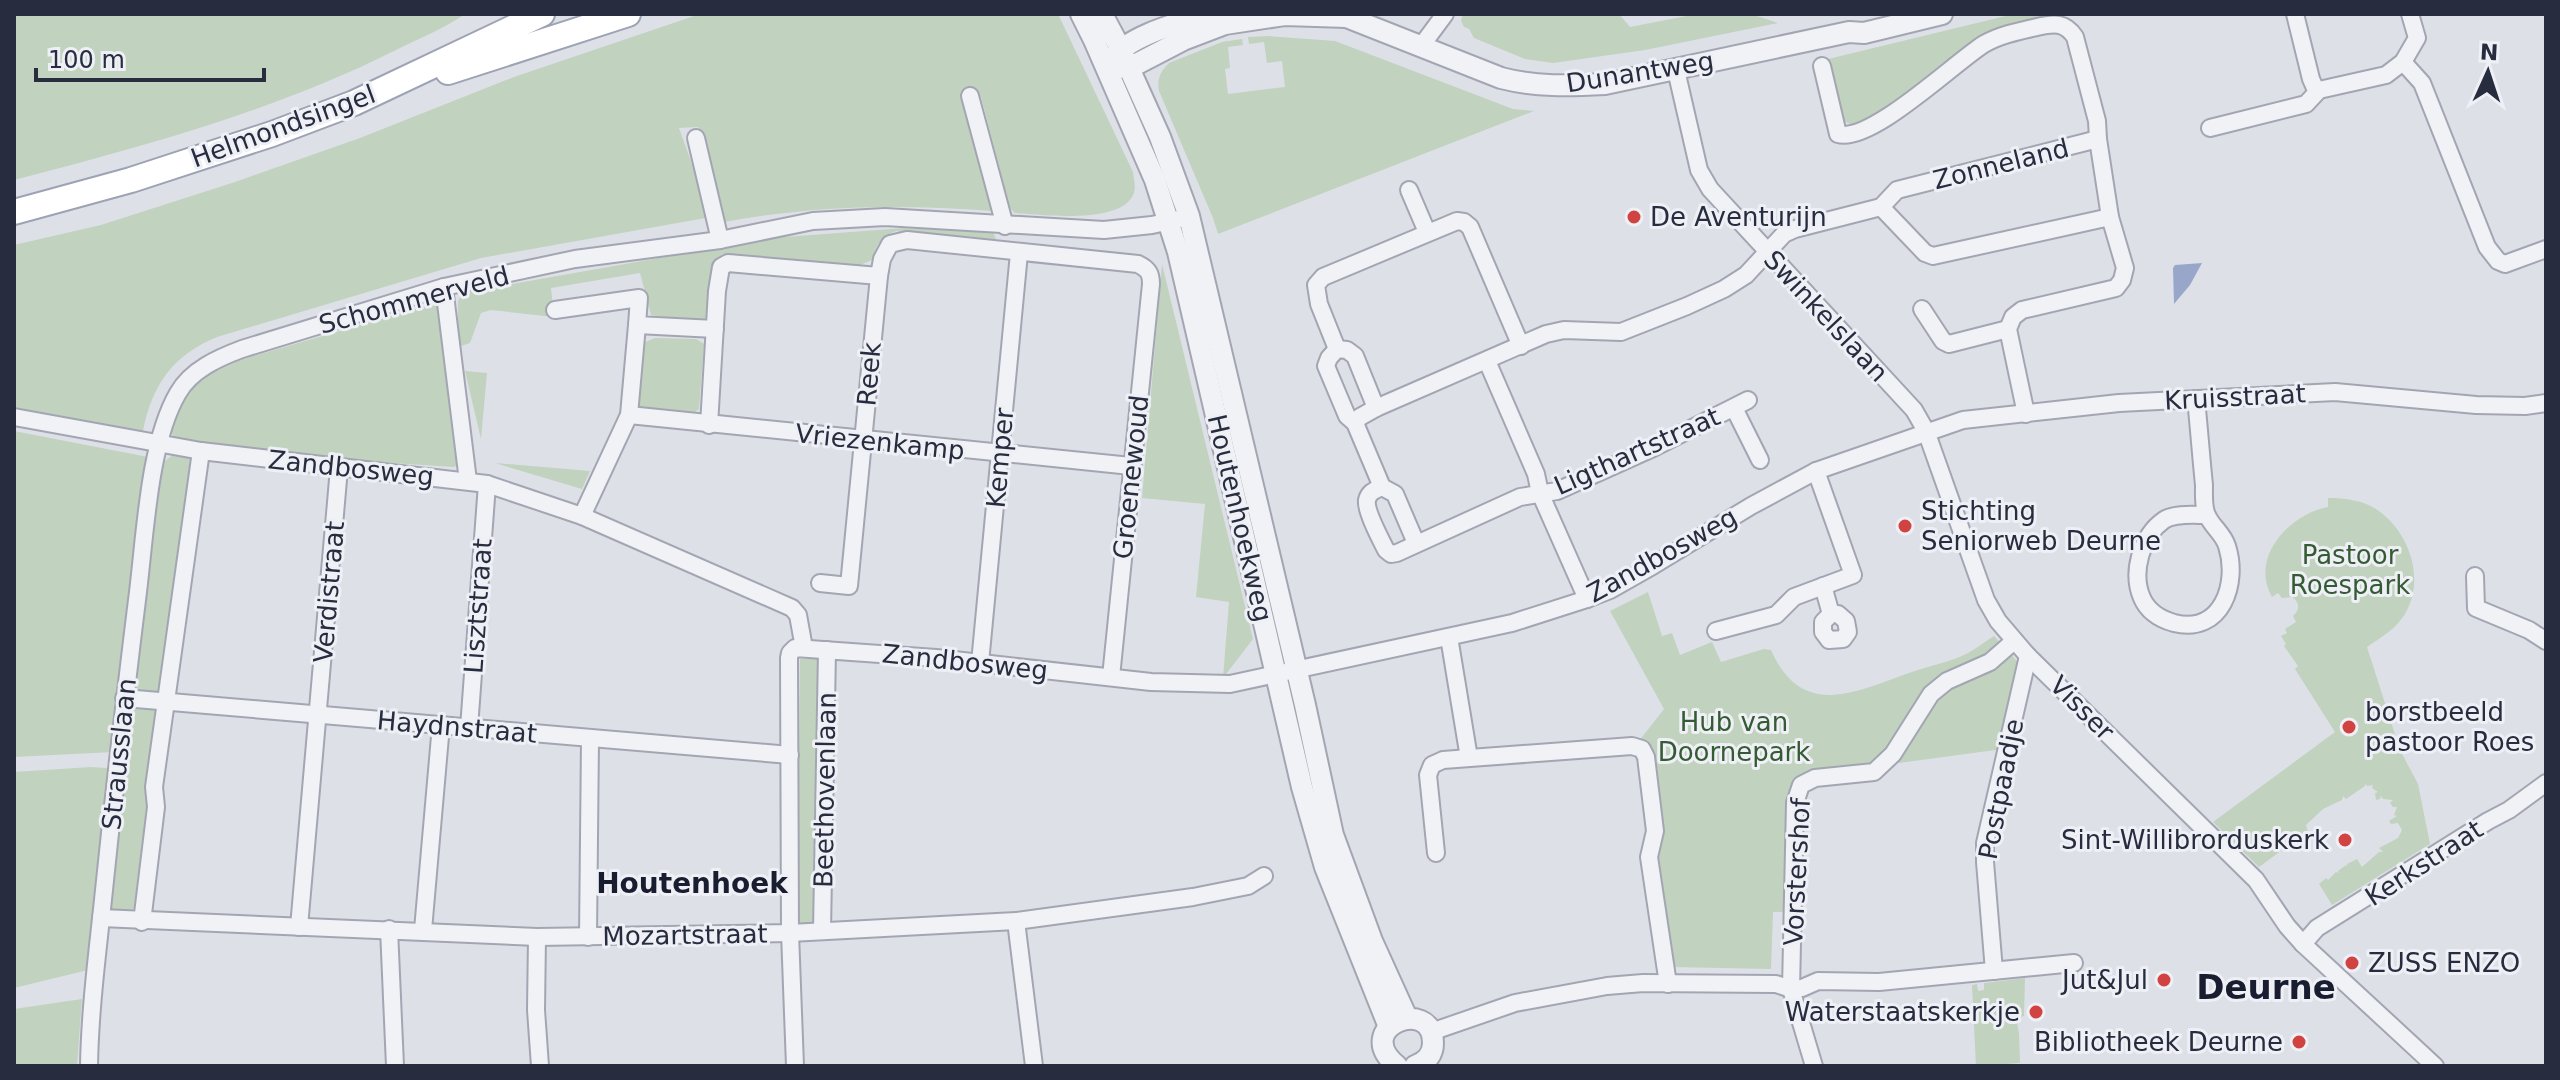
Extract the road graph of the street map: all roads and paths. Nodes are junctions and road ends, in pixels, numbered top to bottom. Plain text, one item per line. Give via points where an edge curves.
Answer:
1 (504, 14) edge
2 (542, 14) edge
3 (628, 14) edge
4 (1081, 14) edge
5 (1102, 14) edge
6 (1208, 14) edge
7 (1428, 14) edge
8 (1445, 14) edge
9 (1942, 14) edge
10 (2295, 14) edge
11 (2410, 14) edge
12 (1342, 15) edge
13 (1903, 17) edge
14 (1422, 45) junction
15 (1120, 48) junction
16 (458, 53) junction
17 (2403, 62) junction
18 (1822, 66) dead end
19 (1105, 67) junction
20 (1129, 68) junction
21 (1676, 70) junction
22 (2319, 90) junction
23 (970, 96) dead end
24 (354, 103) junction
25 (2210, 128) dead end
26 (696, 138) dead end
27 (2098, 139) junction
28 (1409, 190) dead end
29 (1881, 207) junction
30 (14, 212) edge
31 (1189, 216) junction
32 (2110, 217) junction
33 (1168, 222) junction
34 (1005, 226) junction
35 (1427, 232) junction
36 (720, 240) junction
37 (2546, 249) edge
38 (1019, 253) junction
39 (1768, 253) junction
40 (879, 276) junction
41 (444, 287) junction
42 (1922, 309) dead end
43 (555, 310) dead end
44 (637, 325) junction
45 (715, 329) junction
46 (2008, 329) junction
47 (1521, 346) junction
48 (1337, 349) junction
49 (1487, 361) junction
50 (2196, 399) junction
51 (2546, 403) edge
52 (1376, 408) junction
53 (2026, 414) junction
54 (629, 415) junction
55 (14, 417) edge
56 (1355, 423) junction
57 (709, 425) junction
58 (1926, 431) junction
59 (863, 440) junction
60 (159, 444) junction
61 (201, 451) junction
62 (1001, 454) junction
63 (1760, 460) dead end
64 (1131, 466) junction
65 (339, 468) junction
66 (1816, 471) junction
67 (468, 481) junction
68 (487, 484) junction
69 (1382, 487) junction
70 (1540, 493) junction
71 (2206, 515) junction
72 (582, 516) junction
73 (1416, 543) junction
74 (2475, 576) dead end
75 (820, 583) dead end
76 (1823, 586) junction
77 (1587, 599) junction
78 (1831, 614) dead end
79 (1716, 631) dead end
80 (1449, 637) junction
81 (2014, 641) junction
82 (2546, 641) edge
83 (804, 648) junction
84 (827, 650) junction
85 (2028, 656) junction
86 (980, 663) junction
87 (1286, 673) junction
88 (1111, 677) junction
89 (124, 698) junction
90 (166, 702) junction
91 (318, 715) junction
92 (441, 725) junction
93 (469, 728) junction
94 (590, 739) junction
95 (790, 755) junction
96 (1469, 758) junction
97 (2546, 783) edge
98 (1436, 853) dead end
99 (1264, 876) dead end
100 (101, 918) junction
101 (1016, 921) junction
102 (142, 922) junction
103 (299, 927) junction
104 (389, 929) junction
105 (423, 930) junction
106 (822, 931) junction
107 (790, 933) junction
108 (537, 937) junction
109 (588, 937) junction
110 (2303, 944) junction
111 (2074, 963) dead end
112 (1994, 971) junction
113 (1668, 984) junction
114 (1791, 989) junction
115 (1398, 1022) junction
116 (1431, 1032) junction
117 (1387, 1063) edge
118 (1421, 1065) edge
119 (89, 1066) edge
120 (395, 1066) edge
121 (540, 1066) edge
122 (795, 1066) edge
123 (1034, 1066) edge
124 (1814, 1066) edge
125 (2435, 1066) edge

1 - 16 main road
2 - 16 main road, Helmondsingel
3 - 24 main road
4 - 19 street, Houtenhoekweg
5 - 15 street, Houtenhoekweg
6 - 15 street
7 - 14 street
8 - 14 street
9 - 13 street, Dunantweg
10 - 22 street via 2313,86
11 - 17 street via 2417,38
12 - 14 street, Dunantweg
12 - 20 street, Dunantweg via 1285,15 1225,24
13 - 21 street, Dunantweg via 1864,33
14 - 21 street, Dunantweg via 1501,78 1545,86 1605,84
15 - 19 street
15 - 20 street, Houtenhoekweg
16 - 24 main road, Helmondsingel
17 - 22 street via 2386,75
17 - 37 street via 2422,83 2487,247 2505,264
18 - 27 street via 1838,134 1846,137 1874,127 1985,44 2010,33 2063,24 2075,37
19 - 20 street, Dunantweg
19 - 33 street, Houtenhoekweg
20 - 31 street, Houtenhoekweg
21 - 39 street, Swinkelslaan via 1699,170
22 - 25 street via 2306,104
23 - 34 street
24 - 30 main road, Helmondsingel via 131,180
26 - 36 street
27 - 29 street, Zonneland via 1897,190
27 - 32 street, Zonneland
28 - 35 street
29 - 32 street via 1933,256
29 - 39 street, Zonneland via 1795,229
31 - 33 street, Schommerveld
31 - 87 street, Houtenhoekweg
32 - 46 street, Zonneland via 2125,268 2116,288 2022,310
33 - 34 street, Schommerveld via 1104,230
33 - 87 street, Houtenhoekweg
34 - 36 street, Schommerveld via 870,217 813,221
35 - 47 street via 1457,221 1470,227
35 - 48 street via 1323,277 1316,285
36 - 41 street, Schommerveld via 575,259
38 - 40 street via 897,241 886,250
38 - 62 street, Kemper
38 - 64 street, Groenewoud via 1138,264 1149,272
39 - 47 street, Zonneland via 1724,289 1621,332 1564,330
39 - 58 street, Swinkelslaan via 1914,410
40 - 45 street via 728,263 721,267
40 - 59 street, Reek
41 - 60 street, Schommerveld via 220,358 185,382 166,415
41 - 67 street
42 - 46 street, Zonneland via 1949,344
43 - 44 street via 639,298
44 - 45 street
44 - 54 street
45 - 57 street
46 - 53 street
47 - 49 street, Zonneland
48 - 52 street via 1355,356
48 - 56 street via 1326,366
49 - 52 street, Zonneland
49 - 70 street, Ligthartstraat
50 - 51 street, Kruisstraat via 2335,392 2476,405
50 - 53 street, Kruisstraat
50 - 71 street
52 - 56 street, Zonneland
53 - 58 street, Kruisstraat via 1963,420
54 - 57 street, Vriezenkamp
54 - 72 street
55 - 60 street, Zandbosweg
56 - 69 street
57 - 59 street, Vriezenkamp
58 - 66 street, Zandbosweg
58 - 81 street, Visser via 1986,600
59 - 62 street, Vriezenkamp
59 - 75 street, Reek via 849,586
60 - 61 street, Zandbosweg
60 - 89 street, Strausslaan
61 - 65 street, Zandbosweg
61 - 90 street, Strausslaan
62 - 64 street, Vriezenkamp
62 - 86 street, Kemper
63 - 70 street, Ligthartstraat via 1741,404 1557,491
64 - 88 street, Groenewoud
65 - 67 street, Zandbosweg
65 - 91 street, Verdistraat
66 - 76 street via 1853,575
66 - 77 street, Zandbosweg
67 - 68 street, Zandbosweg
68 - 72 street, Zandbosweg
68 - 93 street, Lisztstraat
69 - 73 street via 1395,494
69 - 73 street via 1372,491 1367,507 1386,550 1397,553
70 - 73 street
70 - 77 street, Ligthartstraat
71 - 71 street via 2229,550 2230,589 2225,601 2216,614 2194,624 2158,618 2138,584 2145,544 2164,520
72 - 83 street, Zandbosweg via 792,608
74 - 82 street via 2476,608
76 - 78 street
76 - 79 street via 1794,597 1776,615
77 - 80 street, Zandbosweg
80 - 87 street, Zandbosweg
80 - 96 street
81 - 85 street, Visser
81 - 114 street, Vorstershof via 1990,662 1931,694 1893,754 1874,772 1815,778 1801,785 1795,803
83 - 84 street, Zandbosweg
83 - 95 street, Beethovenlaan via 790,653
84 - 86 street, Zandbosweg
84 - 106 street, Beethovenlaan
85 - 110 street, Visser via 2256,880
85 - 112 street, Postpaadje via 1985,843
86 - 88 street, Zandbosweg
87 - 88 street, Zandbosweg via 1202,685
87 - 115 street, Houtenhoekweg via 1333,835
89 - 90 street, Haydnstraat
89 - 100 street, Strausslaan
90 - 91 street, Haydnstraat
90 - 102 street, Strausslaan
91 - 92 street, Haydnstraat
91 - 103 street, Verdistraat
92 - 93 street, Haydnstraat
92 - 105 street
93 - 94 street, Haydnstraat
94 - 95 street, Haydnstraat
94 - 109 street
95 - 107 street, Beethovenlaan
96 - 98 street via 1443,760 1432,765 1428,775
96 - 113 street via 1642,749 1655,831 1649,857
97 - 110 street, Kerkstraat via 2317,928
99 - 101 street, Mozartstraat via 1248,886 1193,897
100 - 102 street, Mozartstraat
100 - 119 street, Strausslaan
101 - 106 street, Mozartstraat
101 - 123 street
102 - 103 street, Mozartstraat
103 - 104 street, Mozartstraat
104 - 105 street, Mozartstraat
104 - 120 street
105 - 108 street, Mozartstraat
106 - 107 street, Mozartstraat
107 - 109 street, Mozartstraat
107 - 122 street, Beethovenlaan
108 - 109 street, Mozartstraat
108 - 121 street
110 - 125 street, Visser
111 - 112 street
112 - 114 street via 1879,982 1818,981
113 - 114 street via 1776,984
113 - 116 street via 1556,994
114 - 124 street
115 - 116 street via 1422,1022
115 - 117 street via 1383,1037
116 - 118 street via 1434,1045

